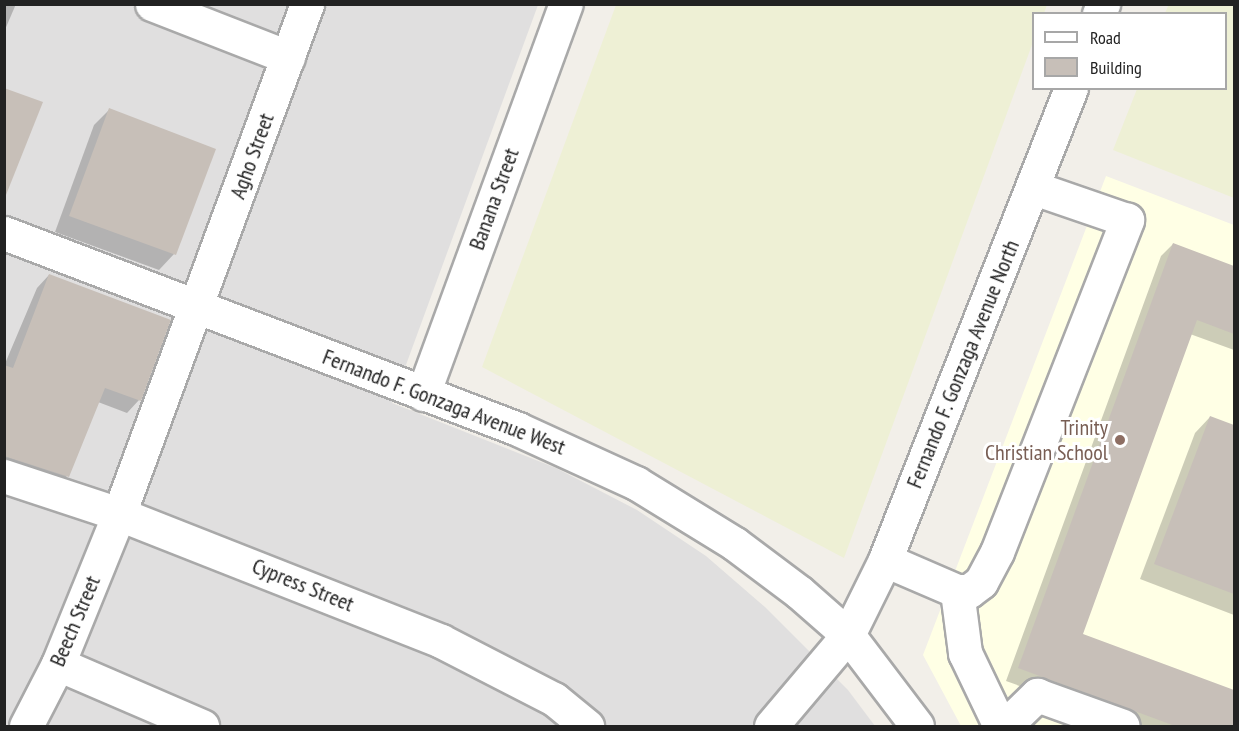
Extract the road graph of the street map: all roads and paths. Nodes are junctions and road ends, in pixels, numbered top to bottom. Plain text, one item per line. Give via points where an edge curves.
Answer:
1 (152, 4) edge
2 (307, 4) edge
3 (566, 4) edge
4 (288, 57) junction
5 (1070, 90) edge
6 (1034, 188) junction
7 (4, 233) edge
8 (198, 308) junction
9 (423, 394) junction
10 (4, 476) edge
11 (119, 514) junction
12 (885, 560) junction
13 (957, 591) junction
14 (848, 635) junction
15 (58, 664) junction
16 (26, 726) edge
17 (202, 726) edge
18 (587, 726) edge
19 (771, 726) edge
20 (917, 726) edge
21 (1000, 726) edge
22 (1005, 726) edge
23 (1122, 726) edge

1 - 4 street
2 - 4 street, Agho Street
3 - 9 street, Banana Street
4 - 8 street, Agho Street
5 - 6 street, Fernando F. Gonzaga Avenue North
6 - 12 street, Fernando F. Gonzaga Avenue North
6 - 13 street via 1127,220 997,552 981,582 969,591
7 - 8 street, Fernando F. Gonzaga Avenue West
8 - 9 street, Fernando F. Gonzaga Avenue West
8 - 11 street, Agho Street
9 - 14 street, Fernando F. Gonzaga Avenue West via 570,450 636,483 735,544
10 - 11 street, Cypress Street
11 - 15 street, Beech Street
11 - 18 street, Cypress Street via 441,641 554,699
12 - 13 street
12 - 14 street, Fernando F. Gonzaga Avenue North
13 - 21 street via 965,653
14 - 19 street, Fernando F. Gonzaga Avenue North
14 - 20 street, Fernando F. Gonzaga Avenue West
15 - 16 street, Beech Street
15 - 17 street
22 - 23 street via 1037,695

